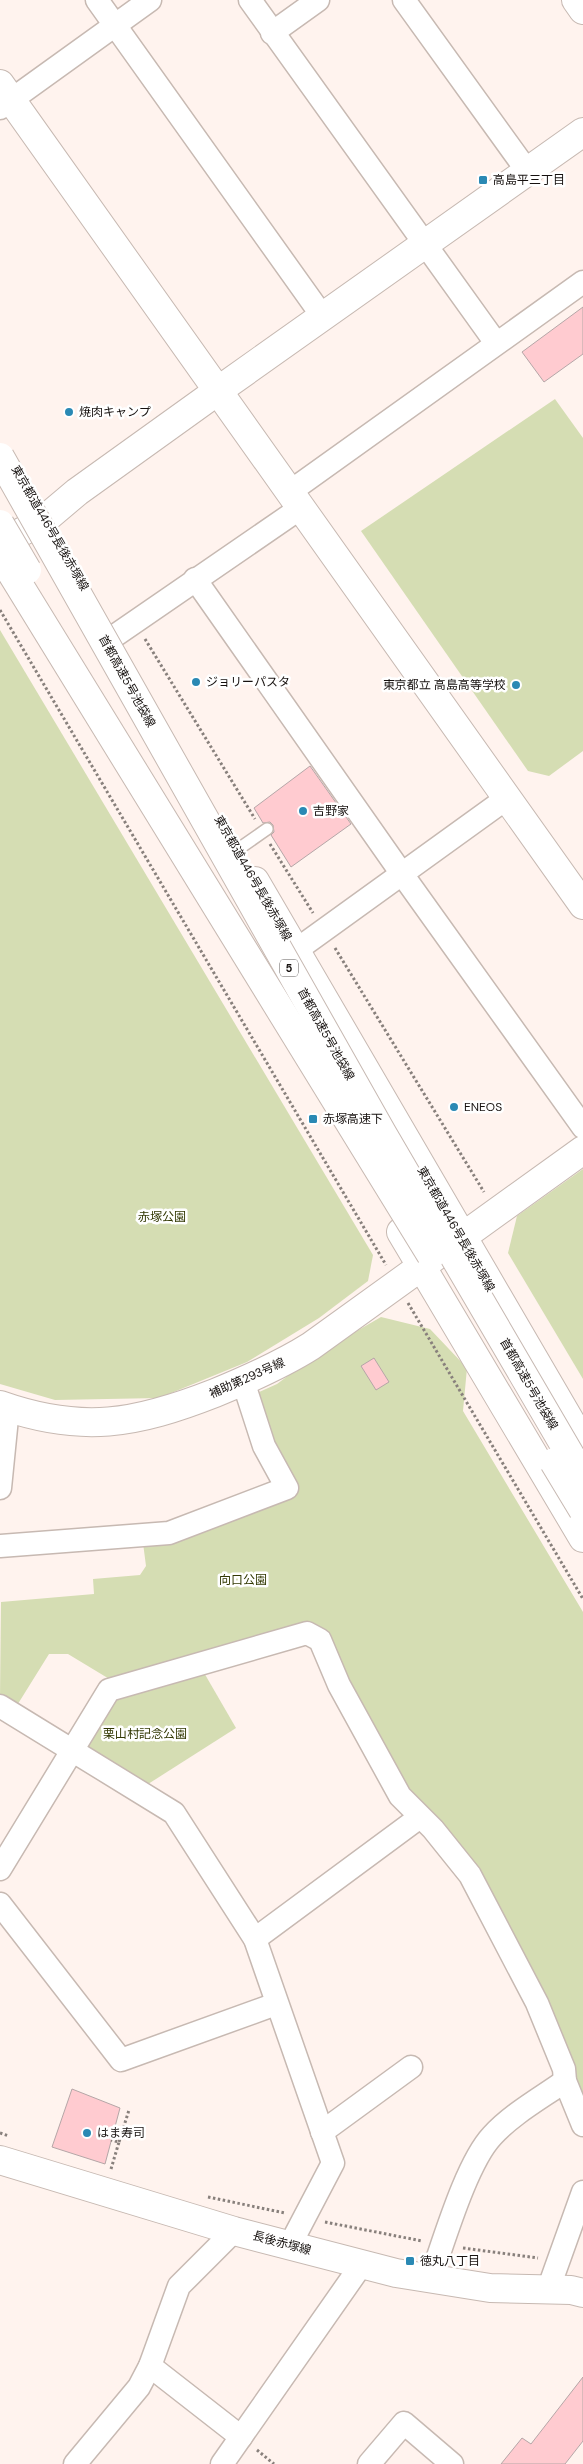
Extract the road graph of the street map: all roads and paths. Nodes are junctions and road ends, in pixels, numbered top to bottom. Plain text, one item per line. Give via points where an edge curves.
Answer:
1 (97, 0) edge
2 (150, 0) edge
3 (250, 0) edge
4 (318, 0) edge
5 (404, 0) edge
6 (576, 0) edge
7 (583, 10) edge
8 (115, 25) junction
9 (272, 33) junction
10 (4, 97) edge
11 (583, 132) edge
12 (528, 172) junction
13 (424, 244) junction
14 (583, 282) edge
15 (323, 316) junction
16 (496, 344) junction
17 (219, 390) junction
18 (0, 443) edge
19 (0, 457) edge
20 (0, 492) edge
21 (296, 499) junction
22 (45, 519) junction
23 (0, 524) edge
24 (0, 544) edge
25 (0, 554) edge
26 (0, 570) edge
27 (195, 578) junction
28 (0, 610) edge
29 (113, 637) junction
30 (507, 798) junction
31 (268, 829) dead end
32 (237, 850) junction
33 (402, 874) junction
34 (583, 905) edge
35 (295, 951) junction
36 (583, 1127) edge
37 (373, 1139) junction
38 (583, 1150) edge
39 (462, 1239) junction
40 (422, 1266) junction
41 (397, 1284) junction
42 (243, 1381) junction
43 (4, 1407) edge
44 (583, 1444) edge
45 (583, 1477) edge
46 (0, 1488) edge
47 (583, 1510) edge
48 (583, 1538) edge
49 (0, 1546) edge
50 (583, 1599) edge
51 (0, 1706) edge
52 (72, 1750) junction
53 (420, 1817) junction
54 (0, 1869) edge
55 (0, 1904) edge
56 (255, 1938) junction
57 (276, 2004) junction
58 (411, 2067) dead end
59 (565, 2081) junction
60 (129, 2110) dead end
61 (583, 2125) edge
62 (322, 2132) junction
63 (111, 2140) dead end
64 (119, 2142) junction
65 (0, 2160) edge
66 (109, 2175) dead end
67 (583, 2192) edge
68 (234, 2231) junction
69 (290, 2245) junction
70 (362, 2264) junction
71 (430, 2280) junction
72 (571, 2290) edge
73 (150, 2366) junction
74 (241, 2437) junction
75 (75, 2464) edge
76 (222, 2464) edge
77 (369, 2464) edge
78 (452, 2464) edge

1 - 8 street
2 - 8 street
3 - 9 street
4 - 9 street
5 - 12 street
6 - 7 main road
8 - 10 street
8 - 15 street
9 - 13 street
10 - 17 main road
11 - 12 main road
12 - 13 main road
13 - 15 main road
13 - 16 street
14 - 16 street
15 - 17 main road
16 - 21 street
17 - 21 main road
17 - 22 main road via 77,492
18 - 22 main road, 東京都道446号長後赤塚線
19 - 37 main road, 首都高速5号池袋線 / 5, bridge
20 - 37 main road, bridge
21 - 27 street
21 - 30 main road
22 - 24 main road
22 - 29 main road, 東京都道446号長後赤塚線
23 - 37 main road, bridge
25 - 37 main road, 首都高速5号池袋線 / 5, bridge
26 - 40 main road
27 - 29 street
27 - 33 street
28 - 41 path
29 - 32 main road, 東京都道446号長後赤塚線
30 - 33 street
30 - 34 main road
31 - 32 lane
32 - 35 main road, 東京都道446号長後赤塚線
33 - 35 street
33 - 36 street
35 - 39 main road, 東京都道446号長後赤塚線
37 - 45 main road, 首都高速5号池袋線 / 5, bridge
37 - 47 main road, 首都高速5号池袋線 / 5, bridge
38 - 39 main road, 補助第293号線
39 - 40 main road, 補助第293号線
39 - 44 main road, 東京都道446号長後赤塚線
40 - 41 main road, 補助第293号線
40 - 48 main road
41 - 42 main road, 補助第293号線 via 312,1346
41 - 50 path
42 - 43 main road, 補助第293号線 via 156,1414 112,1422 64,1422
42 - 49 street via 264,1446 287,1488 169,1533
43 - 46 street
51 - 52 street
52 - 53 street via 109,1690 307,1633 320,1640 338,1685 400,1796
52 - 54 street
52 - 56 street via 174,1813
53 - 56 street
53 - 59 street via 470,1875 537,2003 564,2069
55 - 57 street via 122,2060
56 - 57 street
57 - 62 street
58 - 62 street
59 - 61 street
59 - 71 street via 502,2125 481,2150
60 - 64 path
62 - 69 street via 333,2163
63 - 64 path
64 - 66 path
65 - 68 main road, 長後赤塚線
67 - 72 street
68 - 69 main road, 長後赤塚線
68 - 73 street via 179,2286
69 - 70 main road, 長後赤塚線
70 - 71 main road, 長後赤塚線
70 - 74 street
71 - 72 main road, 長後赤塚線 via 490,2288
73 - 74 street
73 - 75 street via 139,2387
74 - 76 street
77 - 78 street via 404,2423

